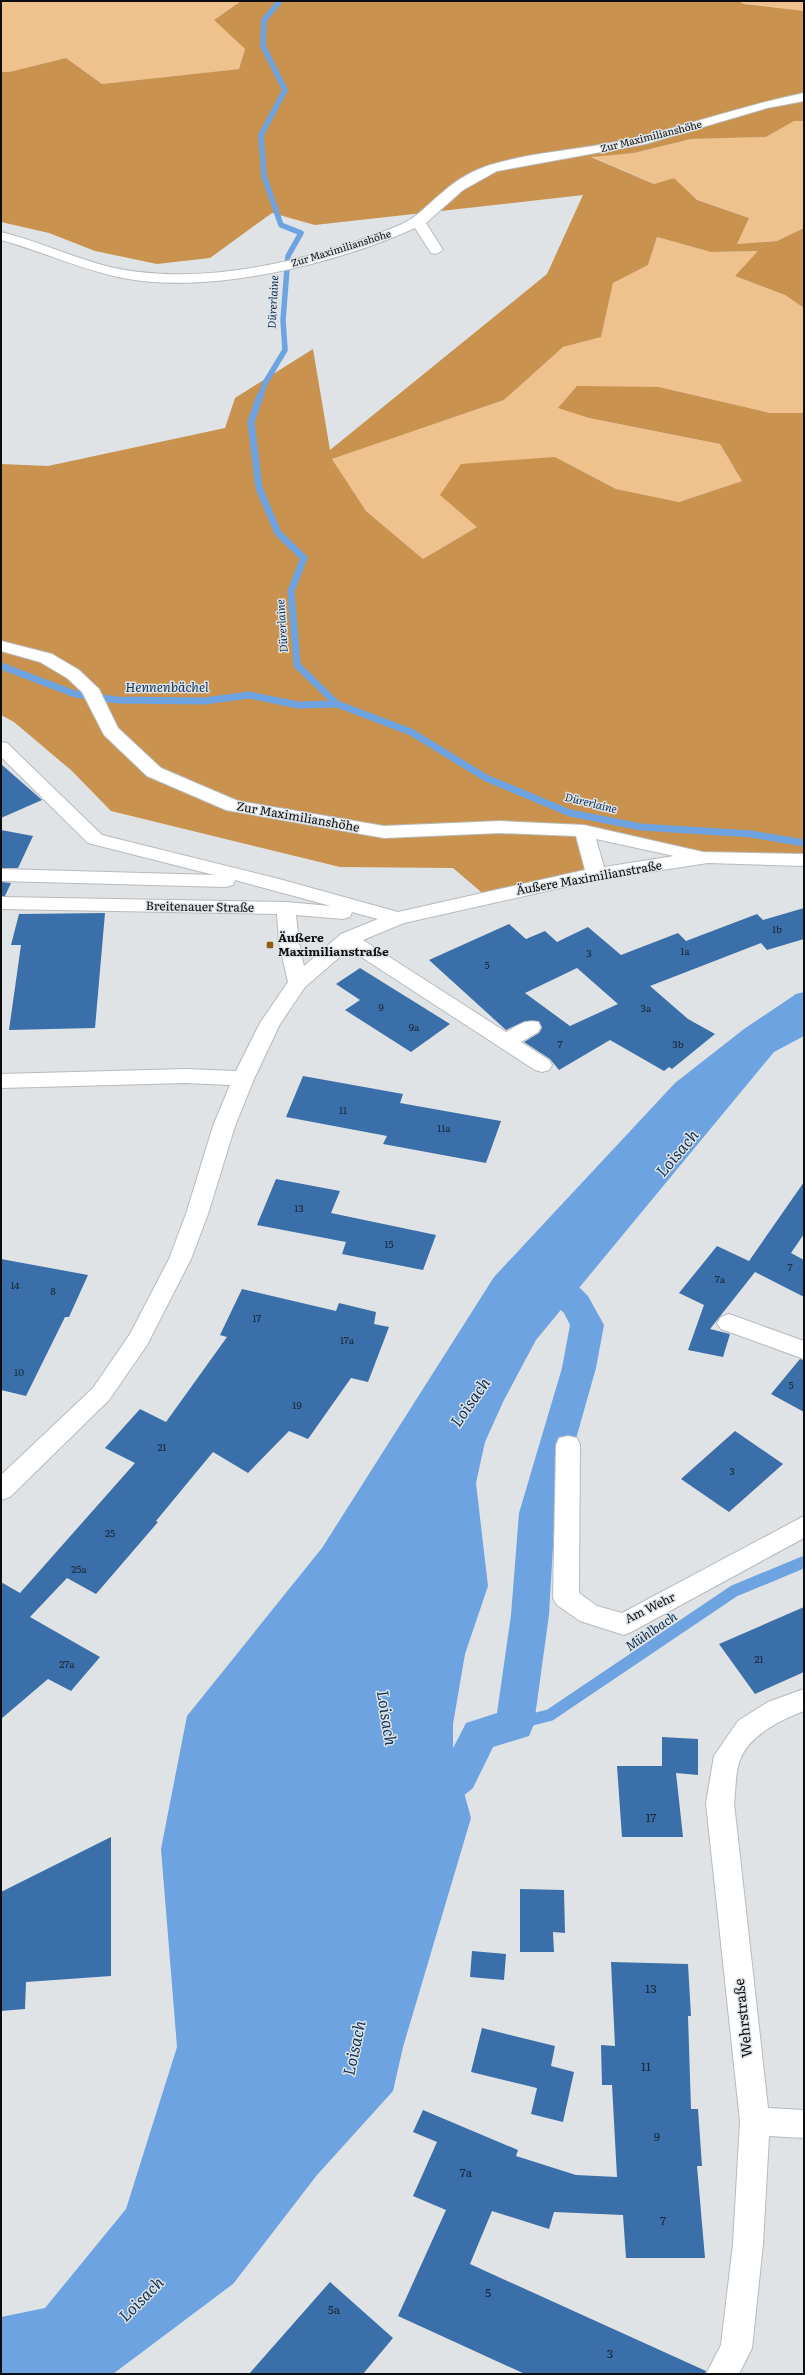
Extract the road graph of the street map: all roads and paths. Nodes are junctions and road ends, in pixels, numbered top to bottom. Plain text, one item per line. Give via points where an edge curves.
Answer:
1 (804, 97) edge
2 (418, 222) junction
3 (1, 236) edge
4 (436, 250) dead end
5 (1, 646) edge
6 (1, 747) edge
7 (584, 831) junction
8 (708, 857) junction
9 (804, 860) edge
10 (596, 874) junction
11 (1, 875) edge
12 (272, 883) junction
13 (1, 903) edge
14 (286, 908) junction
15 (398, 918) junction
16 (348, 939) junction
17 (298, 982) junction
18 (532, 1027) dead end
19 (507, 1041) junction
20 (542, 1066) dead end
21 (243, 1079) junction
22 (1, 1081) edge
23 (729, 1323) dead end
24 (804, 1350) edge
25 (568, 1445) dead end
26 (1, 1490) edge
27 (804, 1526) edge
28 (804, 1700) edge
29 (754, 2121) junction
30 (804, 2124) edge
31 (722, 2374) edge

1 - 2 street, Zur Maximilianshöhe via 765,105 637,142 494,168 470,177
2 - 3 street, Zur Maximilianshöhe via 368,242 274,268 213,277 146,277 95,268
2 - 4 street
5 - 7 street, Zur Maximilianshöhe via 46,658 73,674 94,696 110,731 154,772 233,806 384,832 500,827
6 - 12 street via 95,839
7 - 8 street, Zur Maximilianshöhe
7 - 10 street
8 - 9 street, Äußere Maximilianstraße
8 - 10 street, Äußere Maximilianstraße
10 - 15 street, Äußere Maximilianstraße
11 - 12 street
12 - 15 street
13 - 14 street, Breitenauer Straße
14 - 15 street, Breitenauer Straße
14 - 17 street
15 - 16 street, Äußere Maximilianstraße
16 - 17 street, Äußere Maximilianstraße
16 - 19 street
17 - 21 street, Äußere Maximilianstraße via 270,1023
18 - 19 street
19 - 20 street
21 - 22 street via 185,1076
21 - 26 street, Äußere Maximilianstraße via 224,1126 197,1214 180,1259 139,1339 101,1394
23 - 24 street
25 - 27 street, Am Wehr via 566,1598 589,1614 624,1624
28 - 29 street, Wehrstraße via 777,1710 747,1729 727,1756 720,1803
29 - 30 street
29 - 31 street, Wehrstraße via 748,2244 736,2348

